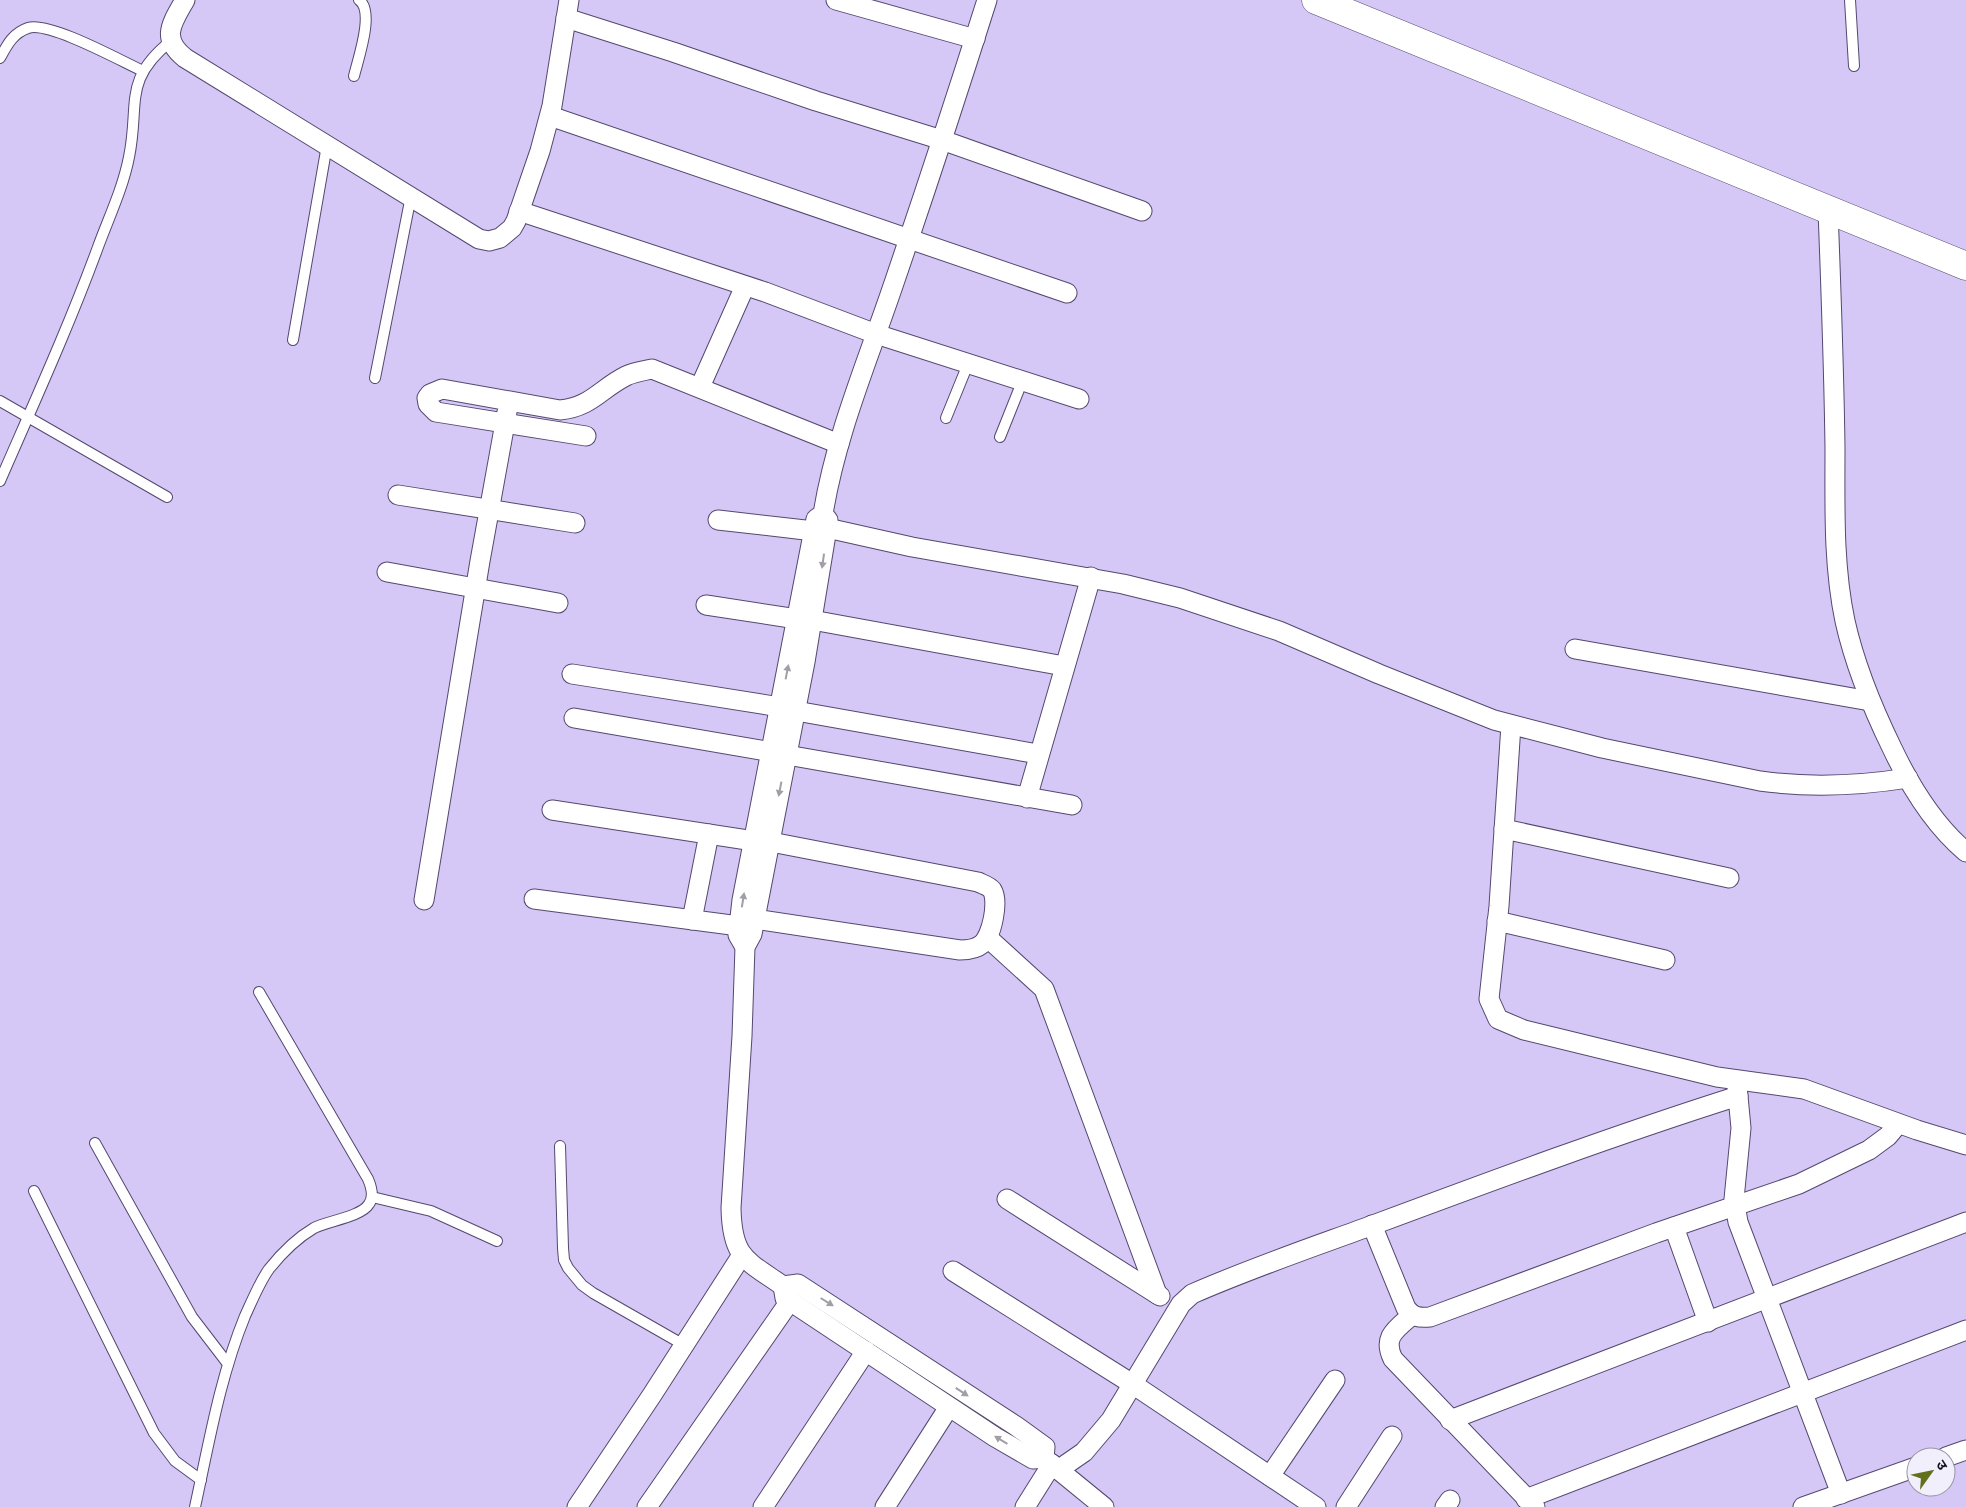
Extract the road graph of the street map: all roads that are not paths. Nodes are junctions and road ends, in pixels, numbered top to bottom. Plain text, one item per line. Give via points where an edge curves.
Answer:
1 (185, 0) edge
2 (360, 0) edge
3 (836, 0) edge
4 (987, 0) edge
5 (1316, 0) edge
6 (1850, 0) edge
7 (568, 9) edge
8 (975, 39) junction
9 (171, 41) junction
10 (0, 58) edge
11 (1854, 66) dead end
12 (143, 71) junction
13 (354, 76) dead end
14 (550, 116) junction
15 (942, 140) junction
16 (327, 145) junction
17 (411, 196) junction
18 (1828, 210) junction
19 (519, 211) junction
20 (1142, 211) dead end
21 (908, 237) junction
22 (1966, 266) edge
23 (746, 286) junction
24 (1066, 292) dead end
25 (876, 334) junction
26 (293, 340) dead end
27 (968, 364) junction
28 (375, 378) dead end
29 (1022, 382) junction
30 (700, 387) junction
31 (1079, 399) dead end
32 (509, 400) junction
33 (0, 401) edge
34 (28, 416) junction
35 (946, 418) dead end
36 (505, 424) junction
37 (586, 436) dead end
38 (1000, 436) dead end
39 (839, 444) junction
40 (0, 481) edge
41 (398, 495) dead end
42 (166, 497) dead end
43 (490, 508) junction
44 (718, 520) dead end
45 (575, 523) dead end
46 (821, 524) junction
47 (388, 572) dead end
48 (1091, 577) junction
49 (476, 588) junction
50 (558, 603) dead end
51 (706, 605) dead end
52 (805, 620) junction
53 (1575, 649) dead end
54 (1064, 666) junction
55 (572, 674) dead end
56 (1870, 701) junction
57 (788, 709) junction
58 (574, 718) dead end
59 (1511, 725) junction
60 (779, 753) junction
61 (1038, 754) junction
62 (1908, 778) junction
63 (1027, 798) junction
64 (1072, 805) dead end
65 (552, 810) dead end
66 (1504, 829) junction
67 (709, 834) junction
68 (762, 841) junction
69 (1966, 852) edge
70 (1729, 878) dead end
71 (534, 899) dead end
72 (424, 900) dead end
73 (692, 920) junction
74 (1497, 921) junction
75 (747, 923) junction
76 (988, 938) junction
77 (1665, 960) dead end
78 (259, 992) dead end
79 (1737, 1088) junction
80 (1898, 1124) junction
81 (95, 1144) dead end
82 (1966, 1145) edge
83 (560, 1146) dead end
84 (34, 1191) dead end
85 (372, 1197) junction
86 (1007, 1199) dead end
87 (1734, 1207) junction
88 (1966, 1222) edge
89 (1372, 1225) junction
90 (1674, 1227) junction
91 (497, 1242) dead end
92 (742, 1255) junction
93 (953, 1271) dead end
94 (786, 1294) junction
95 (1157, 1294) junction
96 (1768, 1299) junction
97 (1179, 1308) junction
98 (1412, 1315) junction
99 (1708, 1322) junction
100 (1966, 1330) edge
101 (684, 1345) junction
102 (866, 1351) junction
103 (228, 1364) junction
104 (1335, 1380) dead end
105 (1134, 1385) junction
106 (1803, 1392) junction
107 (950, 1406) junction
108 (1450, 1420) junction
109 (1392, 1436) dead end
110 (1052, 1464) junction
111 (1906, 1471) edge
112 (1270, 1476) junction
113 (201, 1480) junction
114 (1841, 1494) junction
115 (1531, 1503) edge
116 (195, 1507) edge
117 (577, 1507) edge
118 (647, 1507) edge
119 (763, 1507) edge
120 (885, 1507) edge
121 (1025, 1507) edge
122 (1104, 1507) edge
123 (1316, 1507) edge
124 (1346, 1507) edge
125 (1803, 1507) edge

1 - 9 street via 174,19
2 - 13 lane via 368,16
3 - 8 street
4 - 8 street
5 - 18 main road
6 - 11 lane
7 - 14 street
7 - 15 street via 673,52
8 - 15 street
9 - 12 lane via 156,53
9 - 16 street via 185,58
10 - 12 lane via 11,38 30,27 40,27
12 - 34 lane via 135,90 133,130 123,180 79,298
14 - 19 street
14 - 21 street
15 - 20 street
15 - 21 street
16 - 17 street
16 - 26 lane
17 - 19 street via 483,241 506,234
17 - 28 lane
18 - 22 main road
18 - 56 street via 1837,564 1845,621
19 - 23 street
21 - 24 street
21 - 25 street
23 - 25 street
23 - 30 street
25 - 27 street
25 - 39 street
27 - 29 street
27 - 35 lane
29 - 31 street
29 - 38 lane
30 - 32 street via 652,369 625,377 579,407 560,410
30 - 39 street
32 - 36 street
32 - 36 street via 442,389 427,398 436,412
33 - 34 lane
34 - 40 lane
34 - 42 lane
36 - 37 street
36 - 43 street
39 - 46 street via 830,471
41 - 43 street
43 - 45 street
43 - 49 street
44 - 46 street
46 - 48 street via 912,547
46 - 52 street
47 - 49 street
48 - 54 street
48 - 59 street via 1220,610 1471,712
49 - 50 street
49 - 72 street
51 - 52 street
52 - 54 street
52 - 57 street
53 - 56 street
54 - 61 street
55 - 57 street
56 - 62 street
57 - 60 street
57 - 61 street
58 - 60 street
59 - 62 street via 1602,748 1786,785 1845,786
59 - 66 street
60 - 63 street
60 - 68 street
61 - 63 street
62 - 69 street via 1938,823
63 - 64 street
65 - 67 street
66 - 70 street
66 - 74 street
67 - 68 street
67 - 73 street
68 - 75 street
68 - 76 street via 978,882 992,890 994,897
71 - 73 street
73 - 75 street
74 - 77 street
74 - 79 street via 1489,999 1498,1019 1524,1030
75 - 76 street via 950,949 969,950
75 - 92 street via 752,934 745,947 731,1208 732,1231
76 - 95 street via 1044,989
78 - 85 lane via 368,1179
79 - 80 street via 1804,1089
79 - 87 street via 1741,1147
79 - 89 street via 1619,1135
80 - 82 street
80 - 87 street via 1879,1144 1853,1158 1799,1184
81 - 103 lane via 192,1317
83 - 101 lane via 563,1248 568,1268 593,1293
84 - 113 lane via 154,1433 175,1461
85 - 91 lane via 431,1211
85 - 103 lane via 369,1205 361,1211 314,1228 299,1238 268,1270 252,1300
86 - 95 street
87 - 90 street
87 - 96 street via 1744,1242
88 - 96 street
89 - 97 street via 1198,1292
89 - 98 street via 1400,1296
90 - 98 street via 1437,1315 1420,1318
90 - 99 street
92 - 94 street
92 - 101 street
93 - 105 street
94 - 102 street
94 -> 110 street via 798,1284 1016,1426 1045,1447
94 - 118 street
95 - 97 street
96 - 99 street
96 - 106 street
97 - 105 street
98 - 108 street via 1391,1336 1389,1351 1400,1368
99 - 108 street
100 - 106 street
101 - 117 street
102 - 107 street
102 - 119 street
103 - 113 lane
104 - 112 street
105 - 110 street via 1096,1440 1078,1457
105 - 112 street
106 - 114 street
106 - 115 street
110 -> 107 street via 1032,1459
107 - 120 street
108 - 115 street
109 - 124 street
110 - 121 street
110 - 122 street
111 - 114 street
112 - 123 street
113 - 116 lane
114 - 125 street

